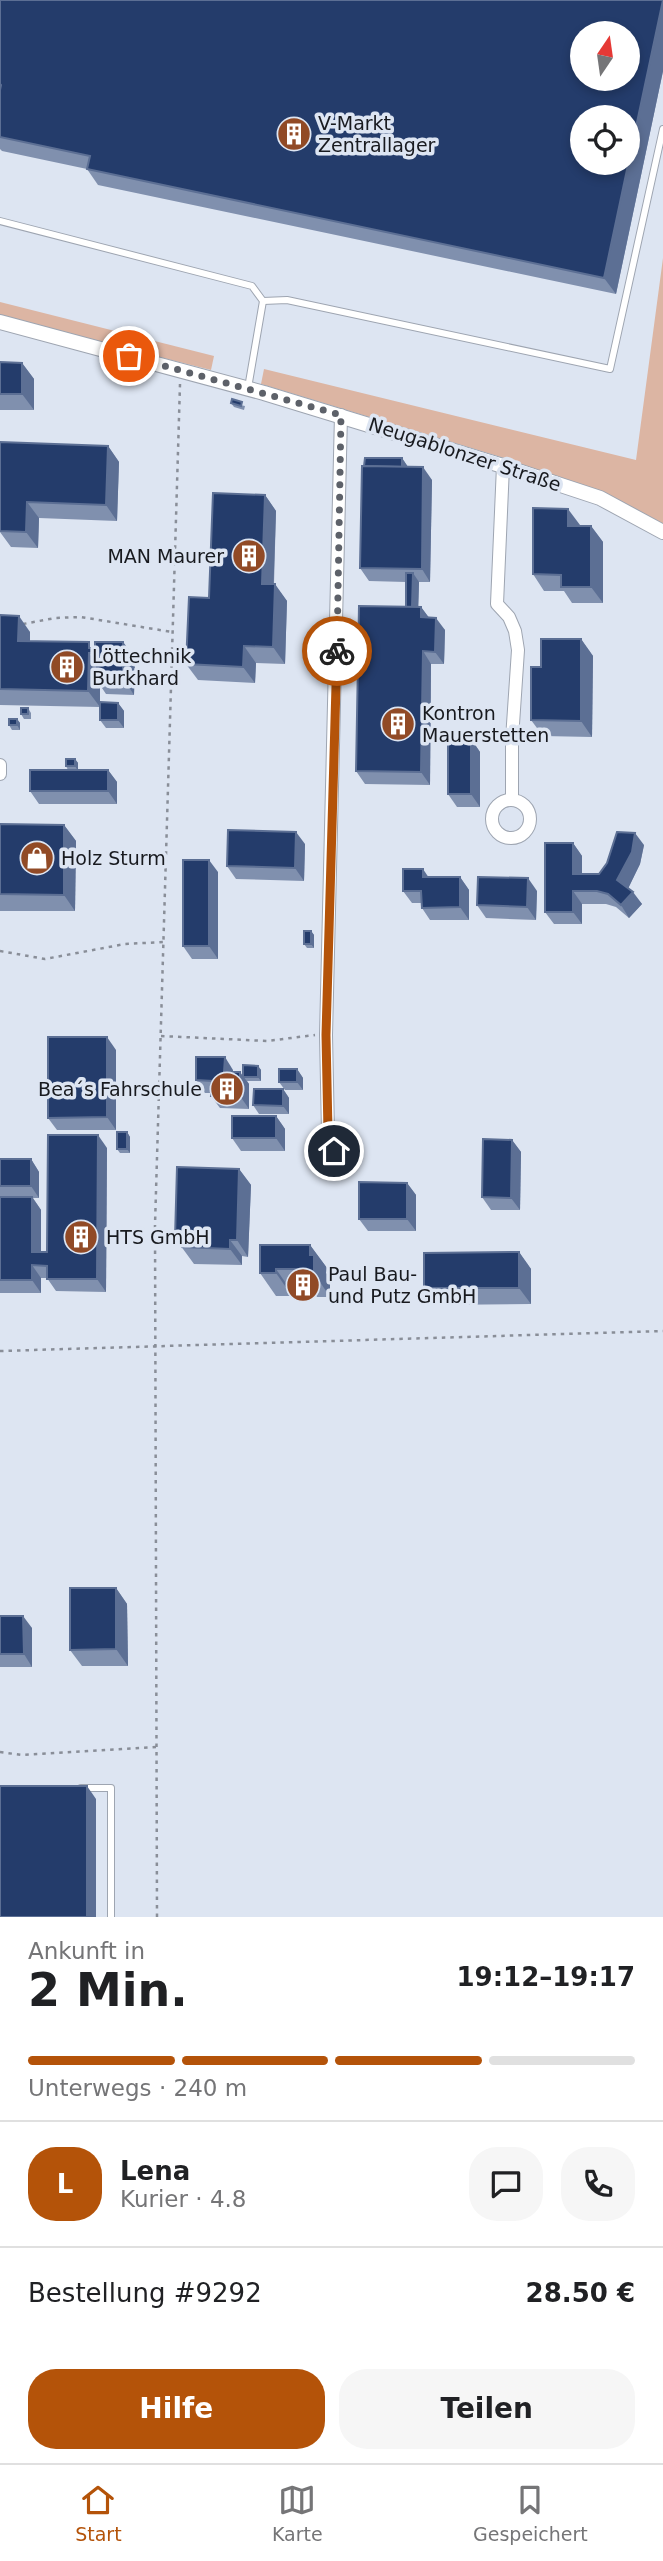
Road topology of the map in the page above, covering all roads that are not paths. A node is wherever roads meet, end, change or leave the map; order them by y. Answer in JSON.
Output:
{"nodes":[{"id":1,"x":663,"y":129,"type":"edge"},
{"id":2,"x":0,"y":222,"type":"edge"},
{"id":3,"x":262,"y":301,"type":"junction"},
{"id":4,"x":0,"y":322,"type":"edge"},
{"id":5,"x":248,"y":388,"type":"junction"},
{"id":6,"x":341,"y":415,"type":"junction"},
{"id":7,"x":503,"y":466,"type":"junction"},
{"id":8,"x":663,"y":532,"type":"edge"},
{"id":9,"x":0,"y":765,"type":"edge"},
{"id":10,"x":0,"y":774,"type":"edge"},
{"id":11,"x":512,"y":800,"type":"dead end"},
{"id":12,"x":328,"y":1132,"type":"dead end"},
{"id":13,"x":70,"y":1788,"type":"edge"},
{"id":14,"x":111,"y":1917,"type":"edge"}],
"edges":[{"from":1,"to":3,"type":"lane"},
{"from":2,"to":3,"type":"lane"},
{"from":3,"to":5,"type":"lane"},
{"from":4,"to":5,"type":"street","name":"Neugablonzer Straße"},
{"from":5,"to":6,"type":"street","name":"Neugablonzer Straße"},
{"from":6,"to":7,"type":"street","name":"Neugablonzer Straße"},
{"from":6,"to":12,"type":"street"},
{"from":7,"to":8,"type":"street","name":"Neugablonzer Straße"},
{"from":7,"to":11,"type":"street"},
{"from":9,"to":10,"type":"street"},
{"from":13,"to":14,"type":"lane"}]}
